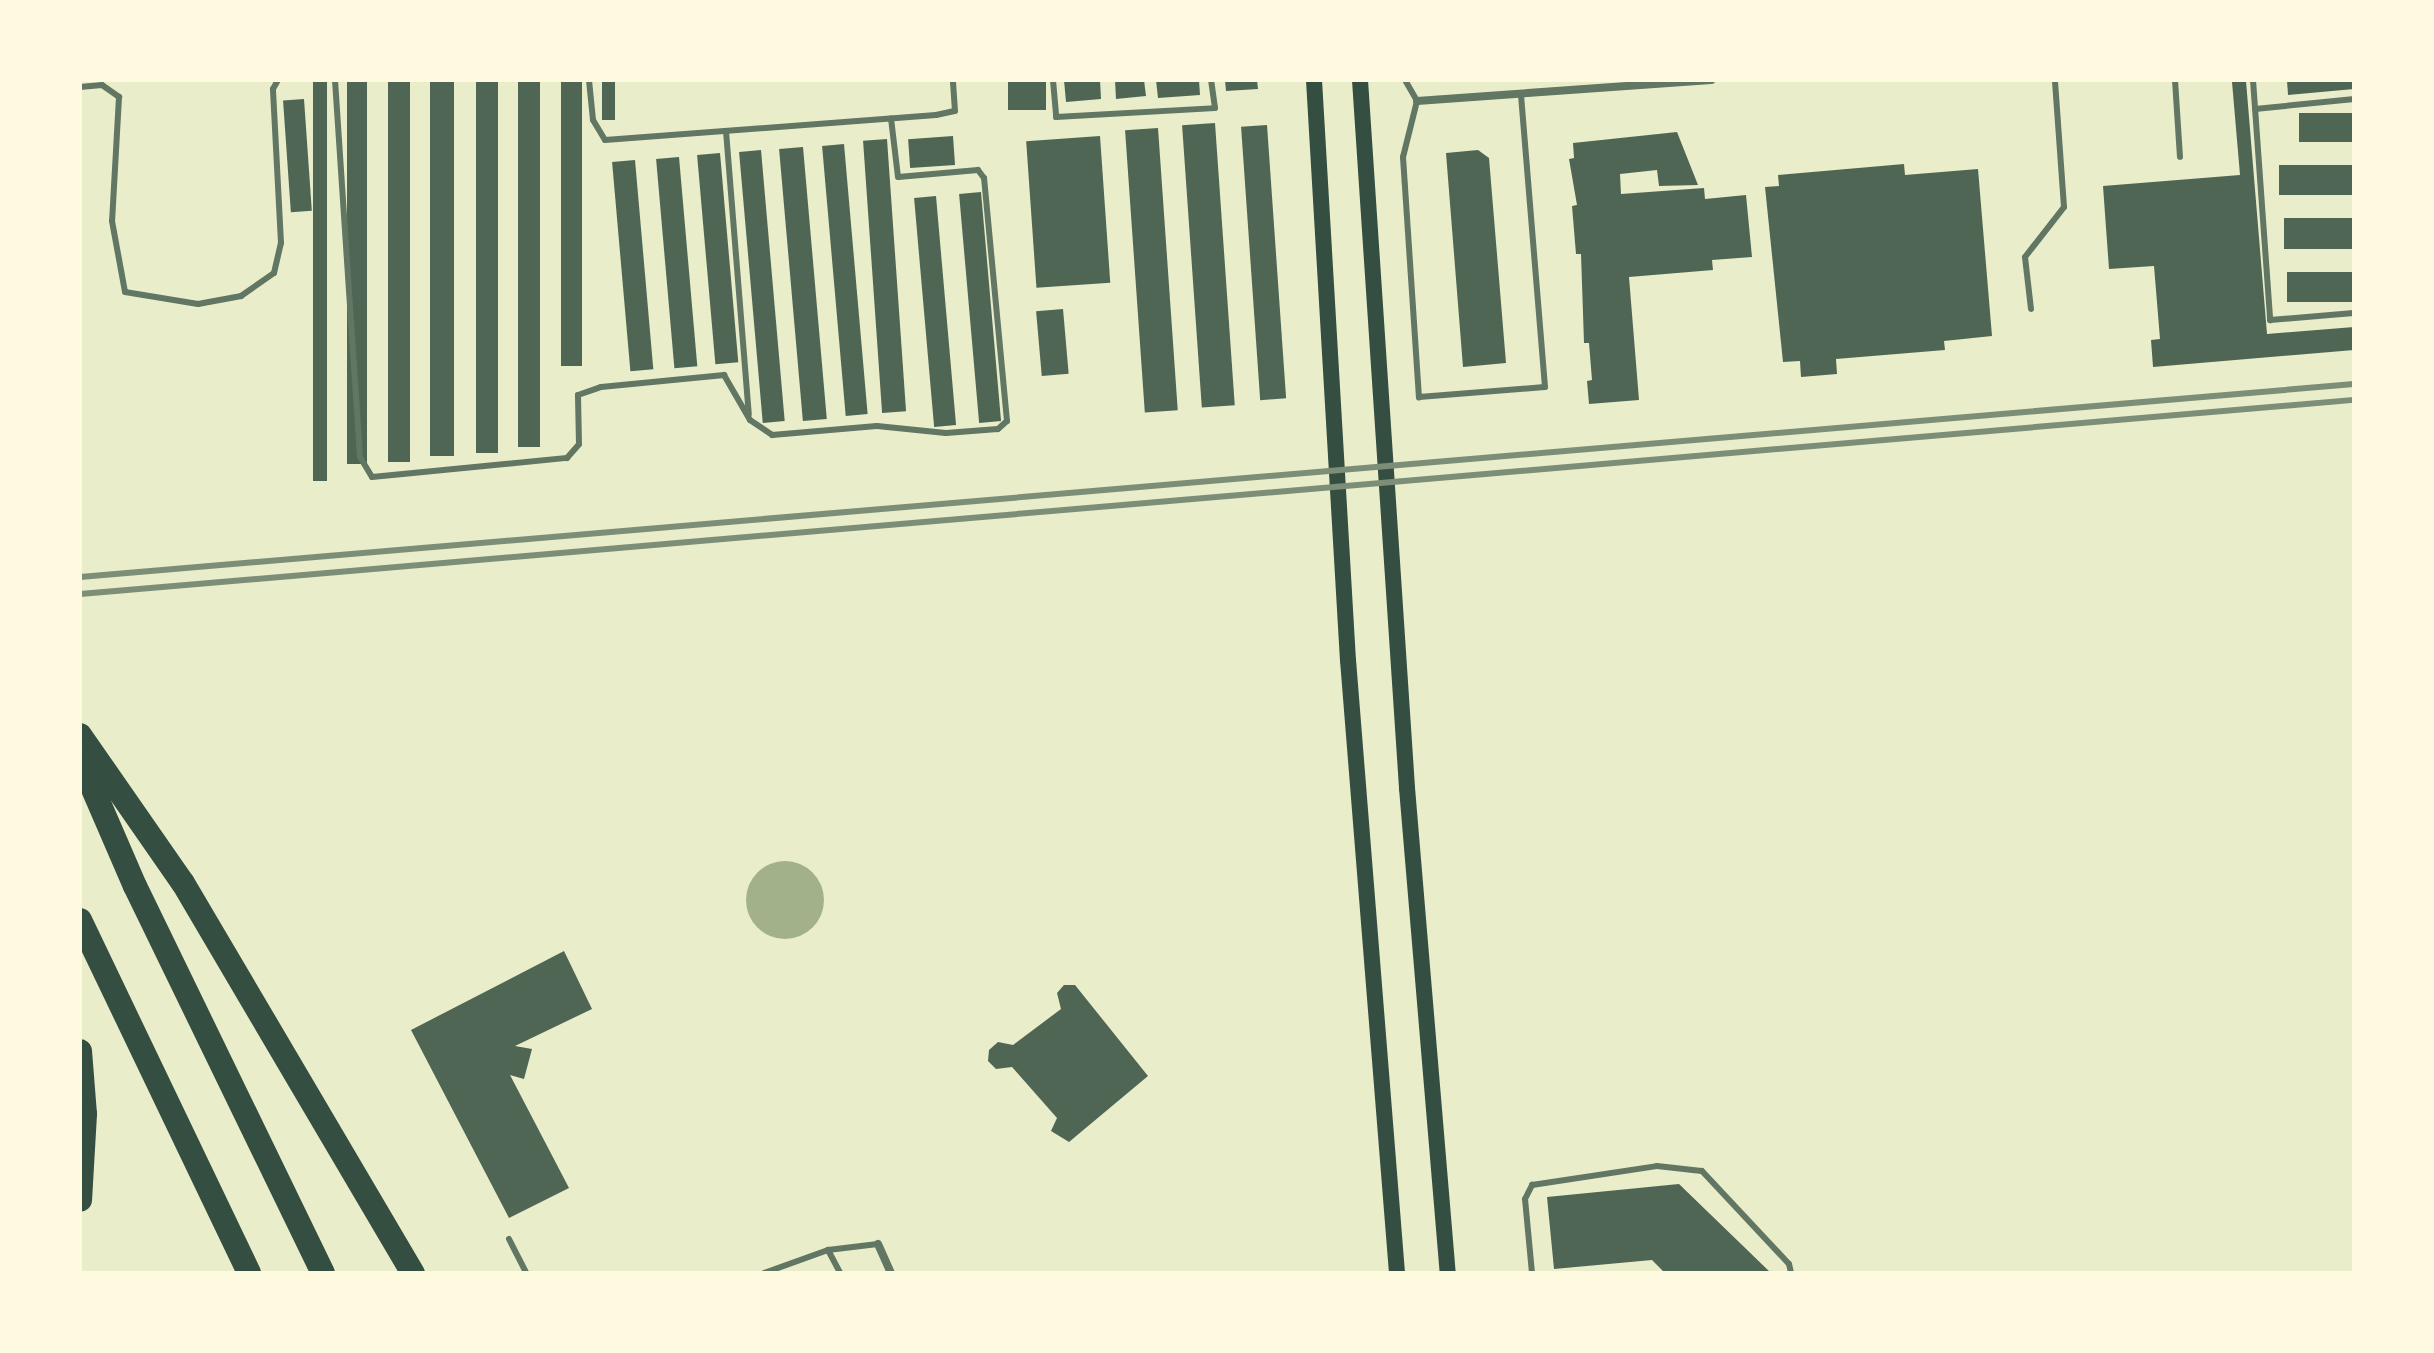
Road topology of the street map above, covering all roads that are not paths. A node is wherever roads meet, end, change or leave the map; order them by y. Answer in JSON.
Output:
{"nodes":[{"id":1,"x":278,"y":80,"type":"edge"},
{"id":2,"x":335,"y":80,"type":"edge"},
{"id":3,"x":589,"y":80,"type":"edge"},
{"id":4,"x":953,"y":80,"type":"edge"},
{"id":5,"x":1053,"y":80,"type":"edge"},
{"id":6,"x":1211,"y":80,"type":"edge"},
{"id":7,"x":1314,"y":80,"type":"edge"},
{"id":8,"x":1360,"y":80,"type":"edge"},
{"id":9,"x":1405,"y":80,"type":"edge"},
{"id":10,"x":1711,"y":80,"type":"edge"},
{"id":11,"x":2055,"y":80,"type":"edge"},
{"id":12,"x":2175,"y":80,"type":"edge"},
{"id":13,"x":2253,"y":80,"type":"edge"},
{"id":14,"x":80,"y":87,"type":"edge"},
{"id":15,"x":1521,"y":96,"type":"junction"},
{"id":16,"x":2354,"y":99,"type":"edge"},
{"id":17,"x":1417,"y":101,"type":"junction"},
{"id":18,"x":2255,"y":109,"type":"junction"},
{"id":19,"x":891,"y":118,"type":"junction"},
{"id":20,"x":726,"y":131,"type":"junction"},
{"id":21,"x":2180,"y":157,"type":"dead end"},
{"id":22,"x":2031,"y":309,"type":"dead end"},
{"id":23,"x":2354,"y":313,"type":"edge"},
{"id":24,"x":750,"y":420,"type":"junction"},
{"id":25,"x":80,"y":735,"type":"edge"},
{"id":26,"x":80,"y":759,"type":"edge"},
{"id":27,"x":80,"y":920,"type":"edge"},
{"id":28,"x":80,"y":1051,"type":"edge"},
{"id":29,"x":80,"y":1200,"type":"edge"},
{"id":30,"x":509,"y":1239,"type":"dead end"},
{"id":31,"x":878,"y":1244,"type":"joint"},
{"id":32,"x":828,"y":1250,"type":"junction"},
{"id":33,"x":249,"y":1273,"type":"edge"},
{"id":34,"x":323,"y":1273,"type":"edge"},
{"id":35,"x":413,"y":1273,"type":"edge"},
{"id":36,"x":526,"y":1273,"type":"edge"},
{"id":37,"x":764,"y":1273,"type":"edge"},
{"id":38,"x":840,"y":1273,"type":"edge"},
{"id":39,"x":891,"y":1273,"type":"edge"},
{"id":40,"x":1397,"y":1273,"type":"edge"},
{"id":41,"x":1448,"y":1273,"type":"edge"},
{"id":42,"x":1532,"y":1273,"type":"edge"},
{"id":43,"x":1791,"y":1273,"type":"edge"}],
"edges":[{"from":1,"to":14,"type":"lane"},
{"from":2,"to":24,"type":"lane"},
{"from":3,"to":20,"type":"lane"},
{"from":4,"to":19,"type":"lane"},
{"from":5,"to":6,"type":"lane"},
{"from":7,"to":40,"type":"main road"},
{"from":8,"to":41,"type":"main road"},
{"from":9,"to":17,"type":"lane"},
{"from":10,"to":15,"type":"street"},
{"from":11,"to":22,"type":"lane"},
{"from":12,"to":21,"type":"lane"},
{"from":13,"to":18,"type":"lane"},
{"from":15,"to":17,"type":"street"},
{"from":15,"to":17,"type":"lane"},
{"from":16,"to":18,"type":"lane"},
{"from":18,"to":23,"type":"lane"},
{"from":19,"to":20,"type":"lane"},
{"from":19,"to":24,"type":"lane"},
{"from":20,"to":24,"type":"lane"},
{"from":25,"to":35,"type":"highway"},
{"from":26,"to":34,"type":"highway"},
{"from":27,"to":33,"type":"highway"},
{"from":28,"to":29,"type":"highway"},
{"from":30,"to":36,"type":"lane"},
{"from":31,"to":32,"type":"lane"},
{"from":31,"to":39,"type":"street"},
{"from":32,"to":37,"type":"lane"},
{"from":32,"to":38,"type":"lane"},
{"from":42,"to":43,"type":"lane"}]}
